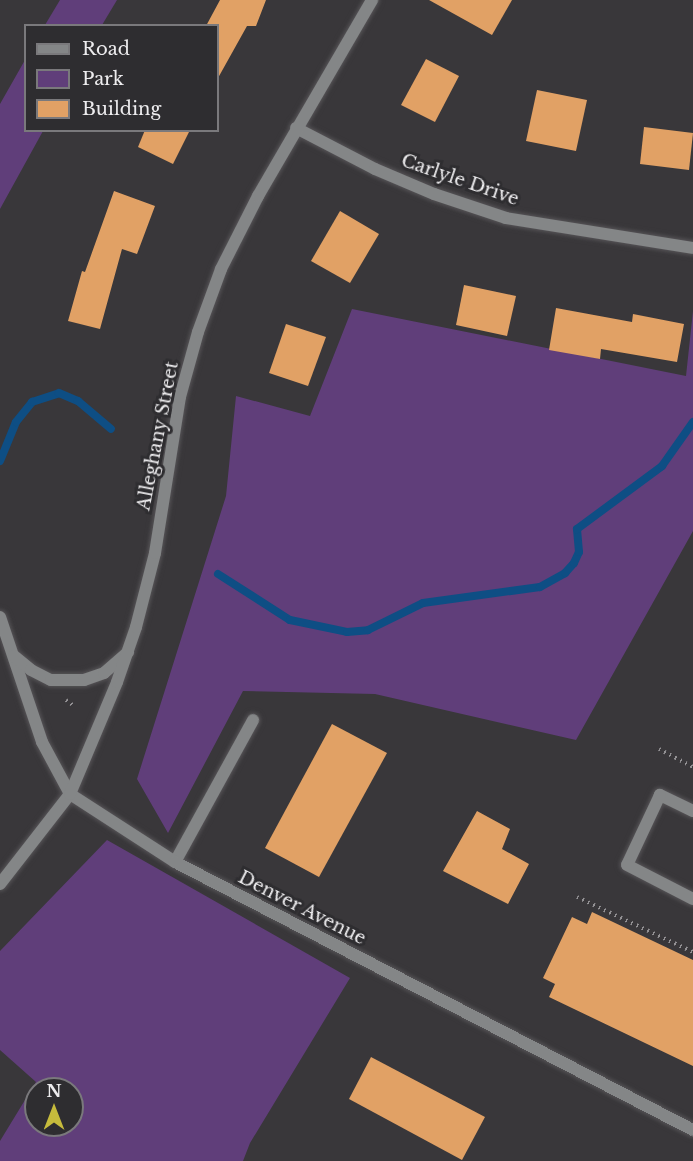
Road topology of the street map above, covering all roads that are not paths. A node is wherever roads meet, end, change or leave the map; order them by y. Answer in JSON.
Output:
{"nodes":[{"id":1,"x":372,"y":0,"type":"edge"},
{"id":2,"x":296,"y":128,"type":"junction"},
{"id":3,"x":693,"y":248,"type":"edge"},
{"id":4,"x":0,"y":617,"type":"edge"},
{"id":5,"x":128,"y":652,"type":"junction"},
{"id":6,"x":14,"y":655,"type":"junction"},
{"id":7,"x":253,"y":720,"type":"dead end"},
{"id":8,"x":70,"y":794,"type":"junction"},
{"id":9,"x":693,"y":811,"type":"edge"},
{"id":10,"x":175,"y":862,"type":"junction"},
{"id":11,"x":0,"y":884,"type":"edge"},
{"id":12,"x":693,"y":899,"type":"edge"},
{"id":13,"x":693,"y":1130,"type":"edge"}],
"edges":[{"from":1,"to":2,"type":"street","name":"Alleghany Street"},
{"from":2,"to":3,"type":"street","name":"Carlyle Drive"},
{"from":2,"to":5,"type":"street","name":"Alleghany Street"},
{"from":4,"to":6,"type":"street","name":"Denver Avenue"},
{"from":5,"to":6,"type":"street"},
{"from":5,"to":8,"type":"street","name":"Alleghany Street"},
{"from":6,"to":8,"type":"street","name":"Denver Avenue"},
{"from":7,"to":10,"type":"street"},
{"from":8,"to":10,"type":"street","name":"Denver Avenue"},
{"from":8,"to":11,"type":"street","name":"Alleghany Street"},
{"from":9,"to":12,"type":"street"},
{"from":10,"to":13,"type":"street","name":"Denver Avenue"}]}
